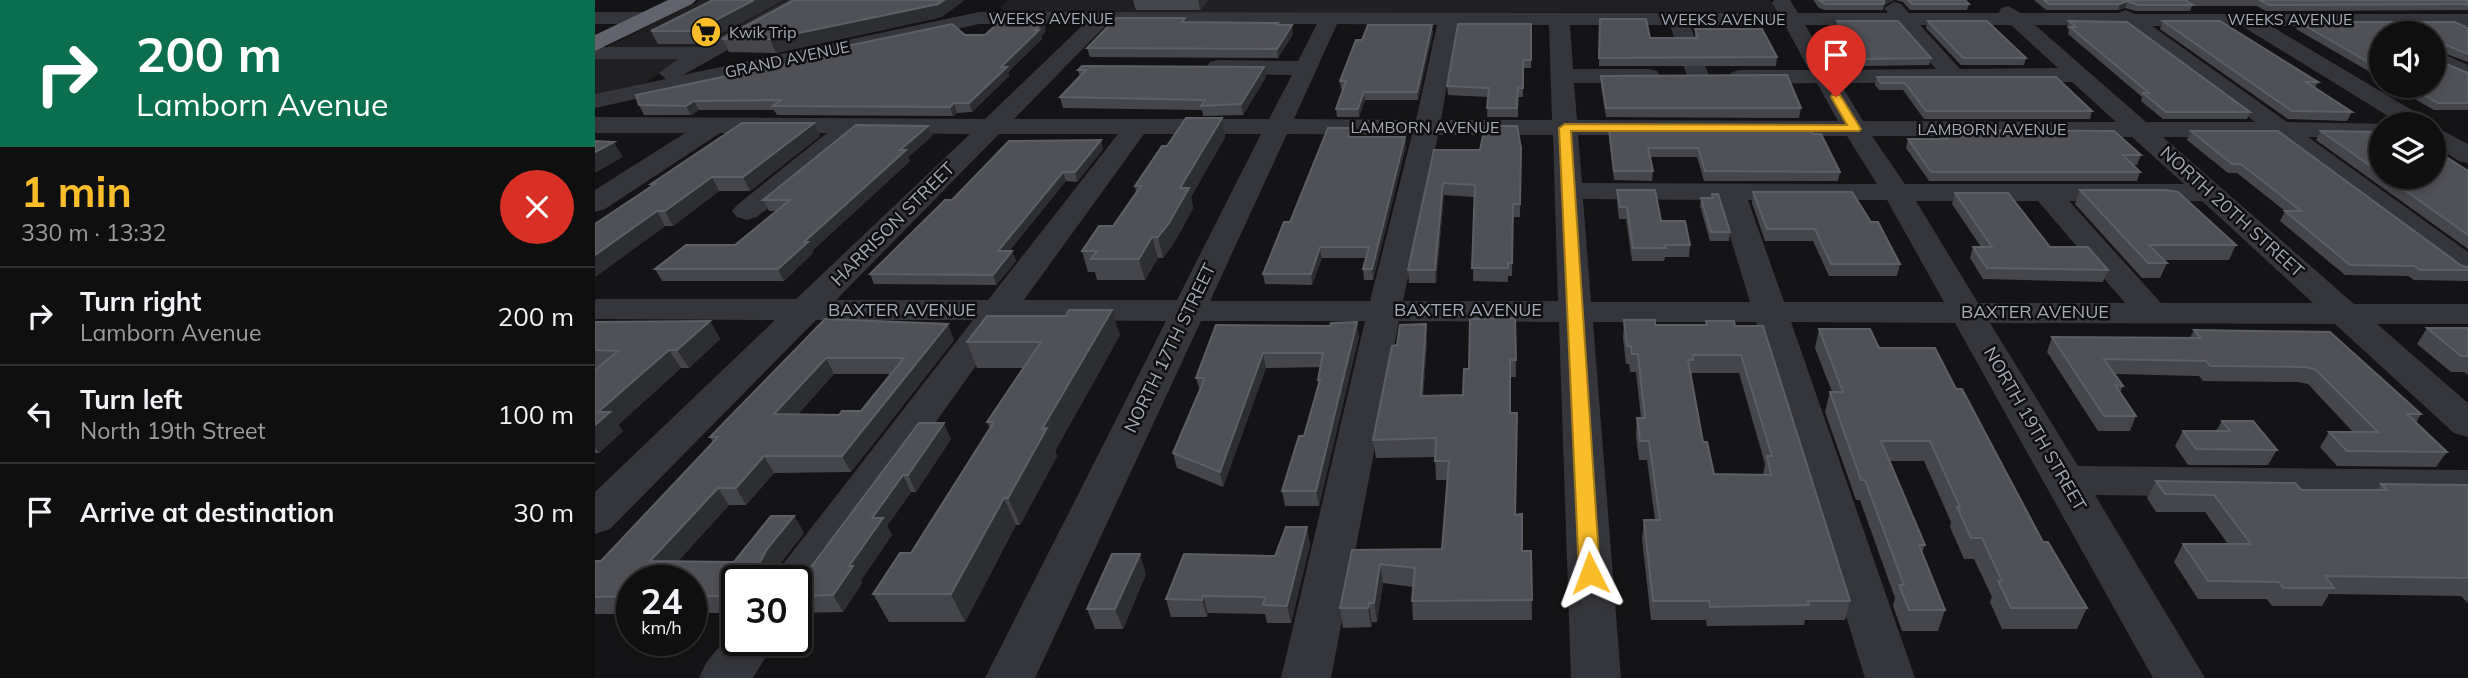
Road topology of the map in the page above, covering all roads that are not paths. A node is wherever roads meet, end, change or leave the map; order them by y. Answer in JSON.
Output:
{"nodes":[{"id":1,"x":665,"y":0,"type":"edge"},
{"id":2,"x":685,"y":0,"type":"edge"},
{"id":3,"x":803,"y":0,"type":"edge"},
{"id":4,"x":1001,"y":0,"type":"edge"},
{"id":5,"x":1887,"y":0,"type":"edge"},
{"id":6,"x":2104,"y":0,"type":"edge"},
{"id":7,"x":2214,"y":0,"type":"edge"},
{"id":8,"x":2325,"y":0,"type":"edge"},
{"id":9,"x":2435,"y":0,"type":"edge"},
{"id":10,"x":1786,"y":10,"type":"edge"},
{"id":11,"x":2006,"y":10,"type":"edge"},
{"id":12,"x":2468,"y":17,"type":"edge"},
{"id":13,"x":595,"y":18,"type":"edge"},
{"id":14,"x":638,"y":18,"type":"junction"},
{"id":15,"x":979,"y":18,"type":"junction"},
{"id":16,"x":1102,"y":18,"type":"junction"},
{"id":17,"x":1448,"y":18,"type":"junction"},
{"id":18,"x":1329,"y":19,"type":"junction"},
{"id":19,"x":1559,"y":19,"type":"junction"},
{"id":20,"x":1677,"y":19,"type":"junction"},
{"id":21,"x":1904,"y":19,"type":"junction"},
{"id":22,"x":2130,"y":19,"type":"junction"},
{"id":23,"x":2246,"y":19,"type":"junction"},
{"id":24,"x":2363,"y":20,"type":"junction"},
{"id":25,"x":2369,"y":23,"type":"edge"},
{"id":26,"x":595,"y":33,"type":"edge"},
{"id":27,"x":595,"y":44,"type":"edge"},
{"id":28,"x":595,"y":53,"type":"edge"},
{"id":29,"x":706,"y":53,"type":"junction"},
{"id":30,"x":2446,"y":63,"type":"edge"},
{"id":31,"x":1053,"y":66,"type":"junction"},
{"id":32,"x":1086,"y":66,"type":"edge"},
{"id":33,"x":1196,"y":67,"type":"edge"},
{"id":34,"x":1306,"y":68,"type":"junction"},
{"id":35,"x":2468,"y":74,"type":"edge"},
{"id":36,"x":2079,"y":75,"type":"junction"},
{"id":37,"x":1562,"y":76,"type":"junction"},
{"id":38,"x":1698,"y":76,"type":"junction"},
{"id":39,"x":1954,"y":76,"type":"junction"},
{"id":40,"x":1824,"y":77,"type":"junction"},
{"id":41,"x":670,"y":85,"type":"junction"},
{"id":42,"x":595,"y":101,"type":"edge"},
{"id":43,"x":2399,"y":112,"type":"edge"},
{"id":44,"x":595,"y":125,"type":"edge"},
{"id":45,"x":713,"y":126,"type":"junction"},
{"id":46,"x":852,"y":126,"type":"junction"},
{"id":47,"x":992,"y":127,"type":"junction"},
{"id":48,"x":1136,"y":127,"type":"junction"},
{"id":49,"x":1277,"y":127,"type":"junction"},
{"id":50,"x":1427,"y":127,"type":"junction"},
{"id":51,"x":1565,"y":128,"type":"junction"},
{"id":52,"x":1855,"y":129,"type":"junction"},
{"id":53,"x":2139,"y":129,"type":"junction"},
{"id":54,"x":2279,"y":129,"type":"junction"},
{"id":55,"x":2369,"y":130,"type":"edge"},
{"id":56,"x":2468,"y":130,"type":"edge"},
{"id":57,"x":2446,"y":131,"type":"edge"},
{"id":58,"x":2446,"y":140,"type":"edge"},
{"id":59,"x":2468,"y":155,"type":"edge"},
{"id":60,"x":1569,"y":191,"type":"junction"},
{"id":61,"x":1731,"y":192,"type":"junction"},
{"id":62,"x":1897,"y":193,"type":"junction"},
{"id":63,"x":2046,"y":193,"type":"junction"},
{"id":64,"x":2211,"y":193,"type":"junction"},
{"id":65,"x":595,"y":203,"type":"edge"},
{"id":66,"x":747,"y":211,"type":"dead end"},
{"id":67,"x":2468,"y":267,"type":"edge"},
{"id":68,"x":806,"y":310,"type":"junction"},
{"id":69,"x":998,"y":310,"type":"junction"},
{"id":70,"x":1188,"y":310,"type":"junction"},
{"id":71,"x":1384,"y":310,"type":"junction"},
{"id":72,"x":1575,"y":310,"type":"junction"},
{"id":73,"x":1773,"y":311,"type":"junction"},
{"id":74,"x":1966,"y":312,"type":"junction"},
{"id":75,"x":2151,"y":312,"type":"junction"},
{"id":76,"x":2345,"y":313,"type":"junction"},
{"id":77,"x":2468,"y":314,"type":"edge"},
{"id":78,"x":603,"y":315,"type":"edge"},
{"id":79,"x":2453,"y":397,"type":"edge"},
{"id":80,"x":2468,"y":425,"type":"edge"},
{"id":81,"x":2065,"y":480,"type":"junction"},
{"id":82,"x":2468,"y":485,"type":"edge"},
{"id":83,"x":595,"y":519,"type":"edge"},
{"id":84,"x":808,"y":565,"type":"edge"},
{"id":85,"x":741,"y":656,"type":"edge"},
{"id":86,"x":725,"y":678,"type":"edge"},
{"id":87,"x":1010,"y":678,"type":"edge"},
{"id":88,"x":1306,"y":678,"type":"edge"},
{"id":89,"x":1595,"y":678,"type":"edge"},
{"id":90,"x":1890,"y":678,"type":"edge"},
{"id":91,"x":2180,"y":678,"type":"edge"}],
"edges":[{"from":1,"to":14,"type":"highway"},
{"from":2,"to":14,"type":"highway"},
{"from":3,"to":29,"type":"street"},
{"from":4,"to":15,"type":"street"},
{"from":5,"to":21,"type":"street"},
{"from":6,"to":22,"type":"street"},
{"from":7,"to":23,"type":"street"},
{"from":8,"to":24,"type":"street"},
{"from":9,"to":12,"type":"street"},
{"from":10,"to":20,"type":"street","name":"WEEKS AVENUE"},
{"from":10,"to":21,"type":"street","name":"WEEKS AVENUE"},
{"from":10,"to":40,"type":"street","name":"NORTH 19TH STREET"},
{"from":11,"to":21,"type":"street","name":"WEEKS AVENUE"},
{"from":11,"to":22,"type":"street","name":"WEEKS AVENUE"},
{"from":11,"to":36,"type":"street","name":"NORTH 20TH STREET"},
{"from":12,"to":24,"type":"street","name":"WEEKS AVENUE"},
{"from":13,"to":14,"type":"street"},
{"from":14,"to":26,"type":"highway"},
{"from":14,"to":27,"type":"highway"},
{"from":15,"to":16,"type":"street","name":"WEEKS AVENUE"},
{"from":15,"to":41,"type":"street","name":"GRAND AVENUE"},
{"from":16,"to":18,"type":"street","name":"WEEKS AVENUE"},
{"from":16,"to":31,"type":"street","name":"HARRISON STREET"},
{"from":17,"to":18,"type":"street","name":"WEEKS AVENUE"},
{"from":17,"to":19,"type":"street","name":"WEEKS AVENUE"},
{"from":17,"to":50,"type":"street"},
{"from":18,"to":34,"type":"street","name":"NORTH 17TH STREET"},
{"from":19,"to":20,"type":"street","name":"WEEKS AVENUE"},
{"from":19,"to":37,"type":"street"},
{"from":20,"to":38,"type":"street"},
{"from":21,"to":39,"type":"street"},
{"from":22,"to":23,"type":"street","name":"WEEKS AVENUE"},
{"from":22,"to":54,"type":"street"},
{"from":23,"to":24,"type":"street","name":"WEEKS AVENUE"},
{"from":23,"to":43,"type":"street"},
{"from":24,"to":25,"type":"street"},
{"from":28,"to":29,"type":"street"},
{"from":29,"to":41,"type":"street"},
{"from":30,"to":35,"type":"street"},
{"from":31,"to":32,"type":"street"},
{"from":31,"to":47,"type":"street","name":"HARRISON STREET"},
{"from":33,"to":34,"type":"street"},
{"from":34,"to":49,"type":"street","name":"NORTH 17TH STREET"},
{"from":36,"to":39,"type":"street"},
{"from":36,"to":53,"type":"street","name":"NORTH 20TH STREET"},
{"from":37,"to":38,"type":"street"},
{"from":37,"to":51,"type":"street"},
{"from":38,"to":40,"type":"street"},
{"from":39,"to":40,"type":"street"},
{"from":40,"to":52,"type":"street","name":"NORTH 19TH STREET"},
{"from":41,"to":42,"type":"street","name":"GRAND AVENUE"},
{"from":44,"to":45,"type":"street","name":"LAMBORN AVENUE"},
{"from":45,"to":46,"type":"street","name":"LAMBORN AVENUE"},
{"from":45,"to":65,"type":"street"},
{"from":46,"to":47,"type":"street","name":"LAMBORN AVENUE"},
{"from":46,"to":66,"type":"street"},
{"from":47,"to":48,"type":"street","name":"LAMBORN AVENUE"},
{"from":47,"to":68,"type":"street","name":"HARRISON STREET"},
{"from":48,"to":49,"type":"street","name":"LAMBORN AVENUE"},
{"from":48,"to":69,"type":"street"},
{"from":49,"to":50,"type":"street","name":"LAMBORN AVENUE"},
{"from":49,"to":70,"type":"street","name":"NORTH 17TH STREET"},
{"from":50,"to":51,"type":"street","name":"LAMBORN AVENUE"},
{"from":50,"to":71,"type":"street"},
{"from":51,"to":52,"type":"street","name":"LAMBORN AVENUE"},
{"from":51,"to":60,"type":"street"},
{"from":52,"to":53,"type":"street","name":"LAMBORN AVENUE"},
{"from":52,"to":62,"type":"street","name":"NORTH 19TH STREET"},
{"from":53,"to":54,"type":"street","name":"LAMBORN AVENUE"},
{"from":53,"to":64,"type":"street","name":"NORTH 20TH STREET"},
{"from":54,"to":55,"type":"street","name":"LAMBORN AVENUE"},
{"from":54,"to":67,"type":"street"},
{"from":56,"to":57,"type":"street"},
{"from":58,"to":59,"type":"street"},
{"from":60,"to":61,"type":"street"},
{"from":60,"to":72,"type":"street"},
{"from":61,"to":62,"type":"street"},
{"from":61,"to":73,"type":"street"},
{"from":62,"to":63,"type":"street"},
{"from":62,"to":74,"type":"street","name":"NORTH 19TH STREET"},
{"from":63,"to":64,"type":"street"},
{"from":63,"to":75,"type":"street"},
{"from":64,"to":76,"type":"street","name":"NORTH 20TH STREET"},
{"from":68,"to":69,"type":"street","name":"BAXTER AVENUE"},
{"from":68,"to":78,"type":"street","name":"BAXTER AVENUE"},
{"from":68,"to":83,"type":"street","name":"HARRISON STREET"},
{"from":69,"to":70,"type":"street","name":"BAXTER AVENUE"},
{"from":69,"to":84,"type":"street"},
{"from":70,"to":71,"type":"street","name":"BAXTER AVENUE"},
{"from":70,"to":87,"type":"street","name":"NORTH 17TH STREET"},
{"from":71,"to":72,"type":"street","name":"BAXTER AVENUE"},
{"from":71,"to":88,"type":"street"},
{"from":72,"to":73,"type":"street","name":"BAXTER AVENUE"},
{"from":72,"to":89,"type":"street"},
{"from":73,"to":74,"type":"street","name":"BAXTER AVENUE"},
{"from":73,"to":90,"type":"street"},
{"from":74,"to":75,"type":"street","name":"BAXTER AVENUE"},
{"from":74,"to":81,"type":"street","name":"NORTH 19TH STREET"},
{"from":75,"to":76,"type":"street","name":"BAXTER AVENUE"},
{"from":76,"to":77,"type":"street","name":"BAXTER AVENUE"},
{"from":76,"to":79,"type":"street","name":"NORTH 20TH STREET"},
{"from":79,"to":80,"type":"street","name":"NORTH 20TH STREET"},
{"from":81,"to":82,"type":"street"},
{"from":81,"to":91,"type":"street","name":"NORTH 19TH STREET"},
{"from":85,"to":86,"type":"street"}]}
